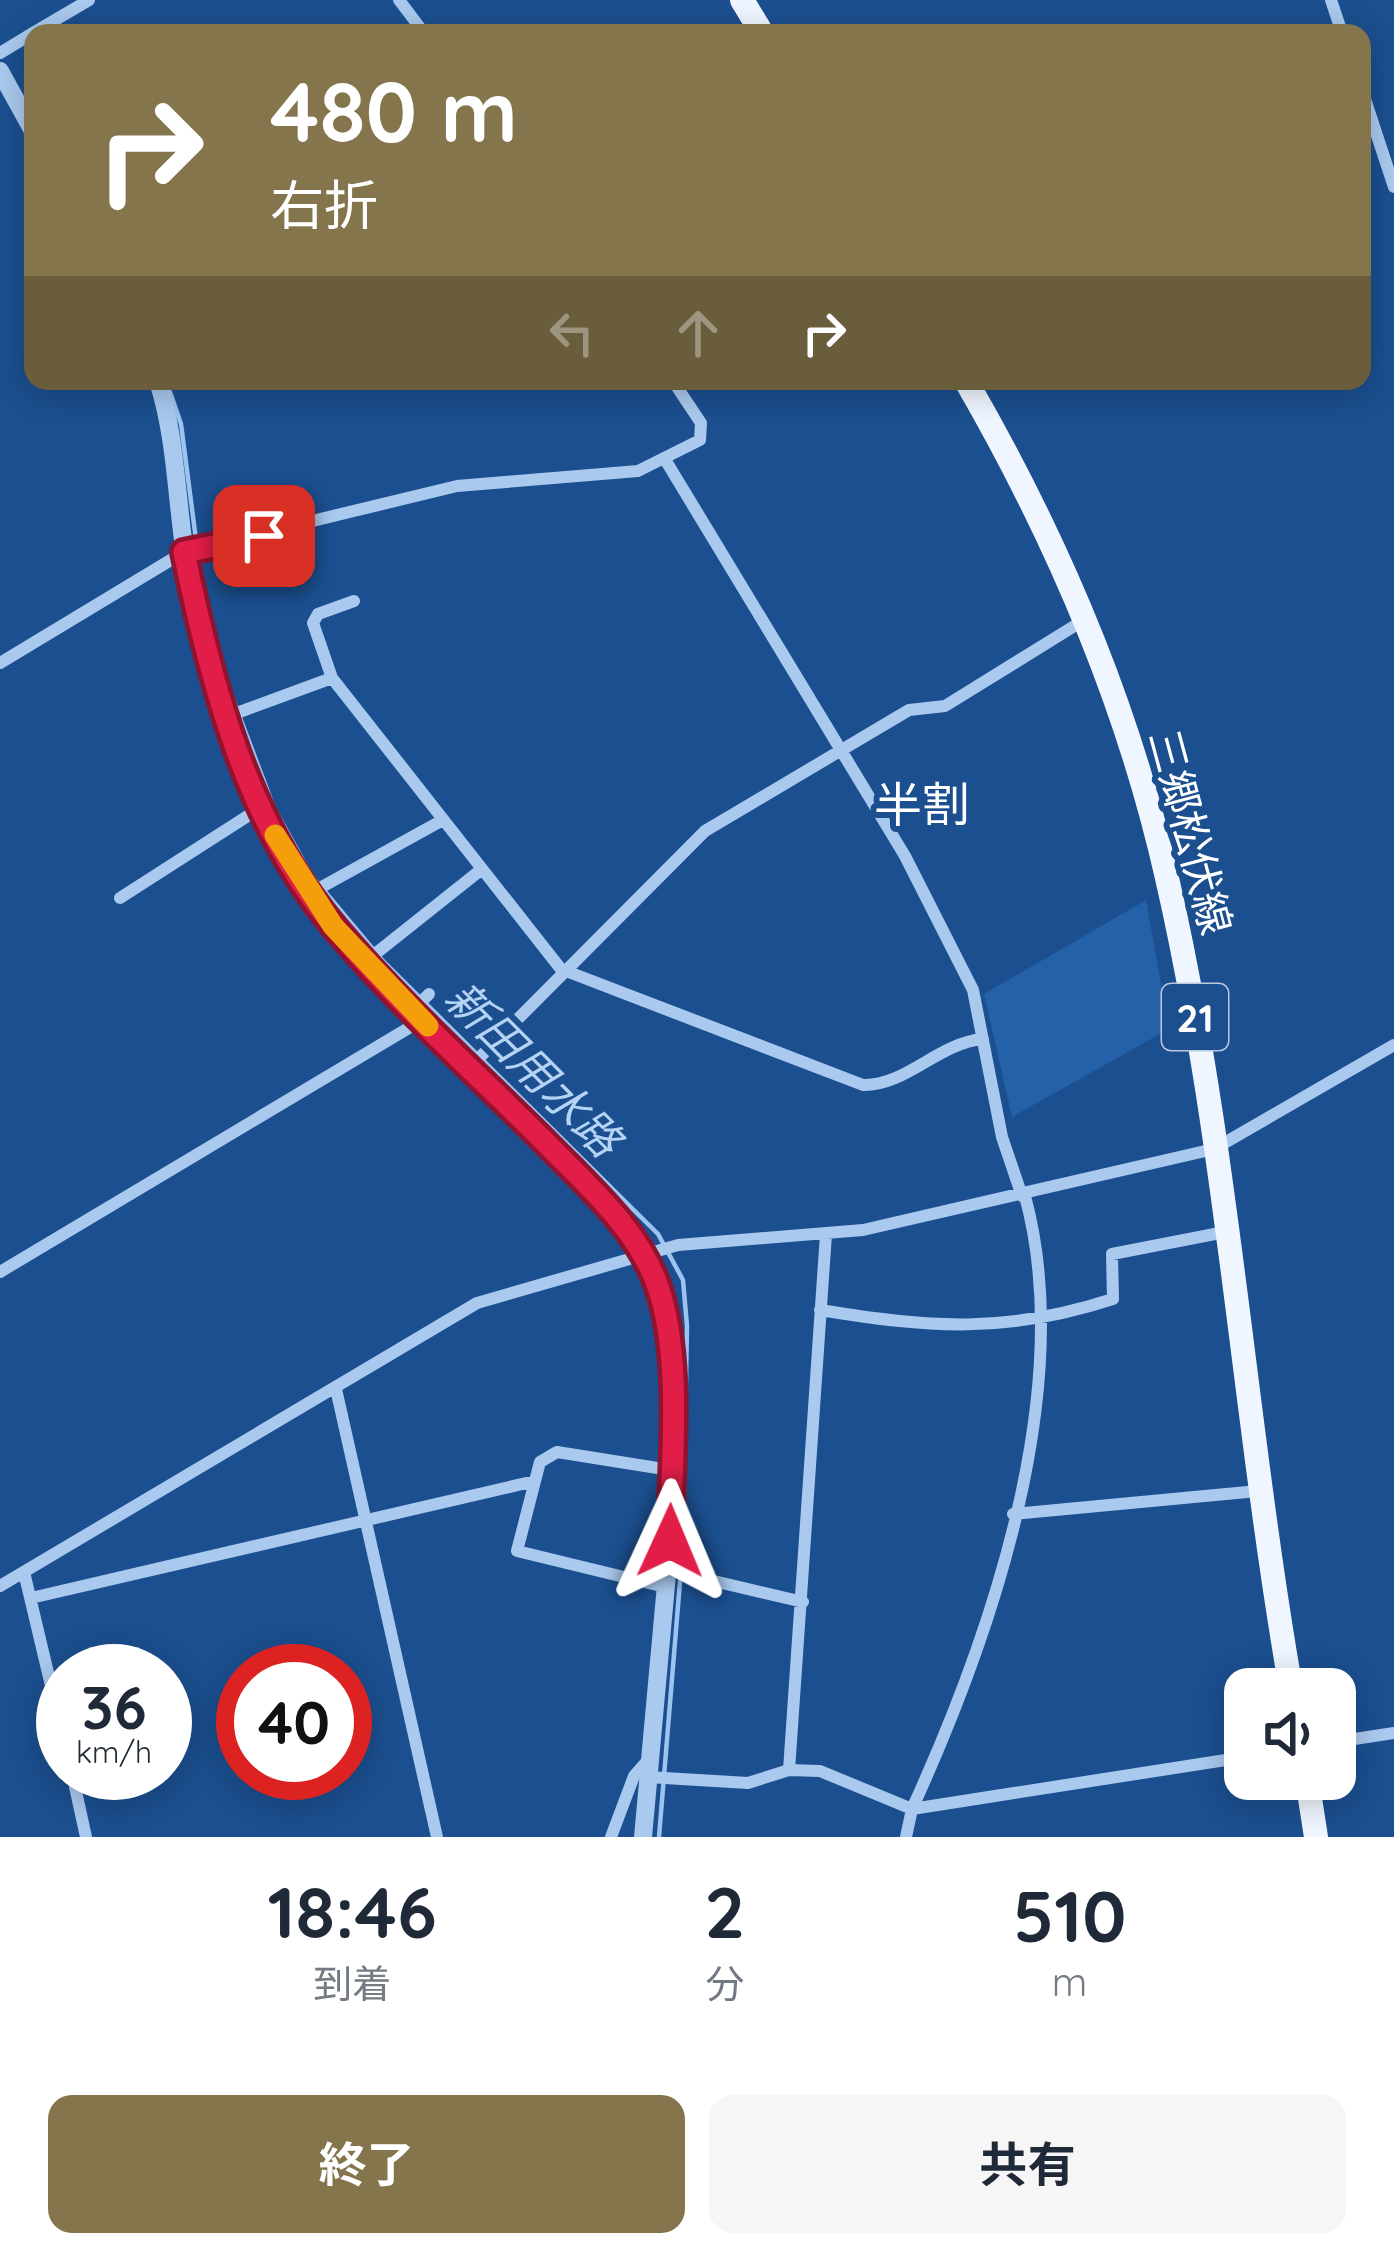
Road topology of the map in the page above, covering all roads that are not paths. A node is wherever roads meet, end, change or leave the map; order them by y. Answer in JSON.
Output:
{"nodes":[{"id":1,"x":89,"y":0,"type":"edge"},
{"id":2,"x":399,"y":0,"type":"edge"},
{"id":3,"x":49,"y":24,"type":"edge"},
{"id":4,"x":417,"y":24,"type":"edge"},
{"id":5,"x":0,"y":71,"type":"edge"},
{"id":6,"x":24,"y":115,"type":"edge"},
{"id":7,"x":1371,"y":117,"type":"edge"},
{"id":8,"x":1394,"y":187,"type":"edge"},
{"id":9,"x":160,"y":390,"type":"edge"},
{"id":10,"x":679,"y":390,"type":"edge"},
{"id":11,"x":972,"y":390,"type":"edge"},
{"id":12,"x":666,"y":461,"type":"junction"},
{"id":13,"x":189,"y":551,"type":"junction"},
{"id":14,"x":354,"y":601,"type":"dead end"},
{"id":15,"x":1084,"y":620,"type":"junction"},
{"id":16,"x":0,"y":663,"type":"edge"},
{"id":17,"x":332,"y":678,"type":"junction"},
{"id":18,"x":230,"y":716,"type":"junction"},
{"id":19,"x":839,"y":749,"type":"junction"},
{"id":20,"x":260,"y":808,"type":"junction"},
{"id":21,"x":441,"y":821,"type":"junction"},
{"id":22,"x":482,"y":869,"type":"junction"},
{"id":23,"x":313,"y":891,"type":"junction"},
{"id":24,"x":120,"y":898,"type":"dead end"},
{"id":25,"x":373,"y":955,"type":"junction"},
{"id":26,"x":565,"y":972,"type":"junction"},
{"id":27,"x":420,"y":1007,"type":"junction"},
{"id":28,"x":983,"y":1040,"type":"junction"},
{"id":29,"x":1394,"y":1045,"type":"edge"},
{"id":30,"x":473,"y":1064,"type":"junction"},
{"id":31,"x":1214,"y":1149,"type":"junction"},
{"id":32,"x":1023,"y":1196,"type":"junction"},
{"id":33,"x":1225,"y":1232,"type":"junction"},
{"id":34,"x":826,"y":1234,"type":"junction"},
{"id":35,"x":649,"y":1252,"type":"junction"},
{"id":36,"x":0,"y":1272,"type":"edge"},
{"id":37,"x":820,"y":1310,"type":"junction"},
{"id":38,"x":1045,"y":1320,"type":"junction"},
{"id":39,"x":336,"y":1390,"type":"junction"},
{"id":40,"x":670,"y":1470,"type":"junction"},
{"id":41,"x":535,"y":1481,"type":"junction"},
{"id":42,"x":1258,"y":1491,"type":"junction"},
{"id":43,"x":1013,"y":1514,"type":"junction"},
{"id":44,"x":369,"y":1521,"type":"junction"},
{"id":45,"x":23,"y":1572,"type":"junction"},
{"id":46,"x":669,"y":1576,"type":"junction"},
{"id":47,"x":0,"y":1586,"type":"edge"},
{"id":48,"x":31,"y":1598,"type":"junction"},
{"id":49,"x":803,"y":1602,"type":"junction"},
{"id":50,"x":42,"y":1644,"type":"edge"},
{"id":51,"x":1288,"y":1668,"type":"edge"},
{"id":52,"x":1394,"y":1733,"type":"edge"},
{"id":53,"x":1356,"y":1739,"type":"edge"},
{"id":54,"x":1224,"y":1760,"type":"edge"},
{"id":55,"x":652,"y":1771,"type":"junction"},
{"id":56,"x":789,"y":1771,"type":"junction"},
{"id":57,"x":77,"y":1800,"type":"edge"},
{"id":58,"x":1310,"y":1800,"type":"edge"},
{"id":59,"x":912,"y":1809,"type":"junction"},
{"id":60,"x":86,"y":1837,"type":"edge"},
{"id":61,"x":437,"y":1837,"type":"edge"},
{"id":62,"x":610,"y":1837,"type":"edge"},
{"id":63,"x":643,"y":1837,"type":"edge"},
{"id":64,"x":906,"y":1837,"type":"edge"},
{"id":65,"x":1316,"y":1837,"type":"edge"}],
"edges":[{"from":1,"to":3,"type":"street"},
{"from":2,"to":4,"type":"street"},
{"from":5,"to":6,"type":"street"},
{"from":7,"to":8,"type":"street"},
{"from":9,"to":13,"type":"street"},
{"from":10,"to":12,"type":"street"},
{"from":11,"to":15,"type":"main road","name":"三郷松伏線","number":"21"},
{"from":12,"to":13,"type":"street"},
{"from":12,"to":19,"type":"street"},
{"from":13,"to":16,"type":"street"},
{"from":13,"to":18,"type":"street"},
{"from":14,"to":17,"type":"street"},
{"from":15,"to":19,"type":"street"},
{"from":15,"to":31,"type":"main road","name":"三郷松伏線","number":"21"},
{"from":17,"to":18,"type":"street"},
{"from":17,"to":21,"type":"street"},
{"from":18,"to":20,"type":"street"},
{"from":19,"to":26,"type":"street"},
{"from":19,"to":28,"type":"street"},
{"from":20,"to":23,"type":"street"},
{"from":20,"to":24,"type":"street"},
{"from":21,"to":22,"type":"street"},
{"from":21,"to":23,"type":"street"},
{"from":22,"to":25,"type":"street"},
{"from":22,"to":26,"type":"street"},
{"from":23,"to":25,"type":"street"},
{"from":25,"to":27,"type":"street"},
{"from":26,"to":28,"type":"street"},
{"from":26,"to":30,"type":"street"},
{"from":27,"to":30,"type":"street"},
{"from":27,"to":36,"type":"street"},
{"from":28,"to":32,"type":"street"},
{"from":29,"to":31,"type":"street"},
{"from":30,"to":35,"type":"street"},
{"from":31,"to":32,"type":"street"},
{"from":31,"to":33,"type":"main road","name":"三郷松伏線","number":"21"},
{"from":32,"to":34,"type":"street"},
{"from":32,"to":38,"type":"street"},
{"from":33,"to":38,"type":"street"},
{"from":33,"to":42,"type":"main road","name":"三郷松伏線","number":"21"},
{"from":34,"to":35,"type":"street"},
{"from":34,"to":37,"type":"street"},
{"from":35,"to":39,"type":"street"},
{"from":35,"to":40,"type":"street"},
{"from":37,"to":38,"type":"street"},
{"from":37,"to":49,"type":"street"},
{"from":38,"to":43,"type":"street"},
{"from":39,"to":44,"type":"street"},
{"from":39,"to":45,"type":"street"},
{"from":40,"to":41,"type":"street"},
{"from":40,"to":46,"type":"street"},
{"from":41,"to":44,"type":"street"},
{"from":41,"to":46,"type":"street"},
{"from":42,"to":43,"type":"street"},
{"from":42,"to":51,"type":"main road","name":"三郷松伏線","number":"21"},
{"from":43,"to":59,"type":"street"},
{"from":44,"to":48,"type":"street"},
{"from":44,"to":61,"type":"street"},
{"from":45,"to":47,"type":"street"},
{"from":45,"to":48,"type":"street"},
{"from":46,"to":49,"type":"street"},
{"from":46,"to":55,"type":"street"},
{"from":48,"to":50,"type":"street"},
{"from":49,"to":56,"type":"street"},
{"from":52,"to":53,"type":"street"},
{"from":54,"to":59,"type":"street"},
{"from":55,"to":56,"type":"street"},
{"from":55,"to":62,"type":"street"},
{"from":55,"to":63,"type":"street"},
{"from":56,"to":59,"type":"street"},
{"from":57,"to":60,"type":"street"},
{"from":58,"to":65,"type":"main road"},
{"from":59,"to":64,"type":"street"}]}
